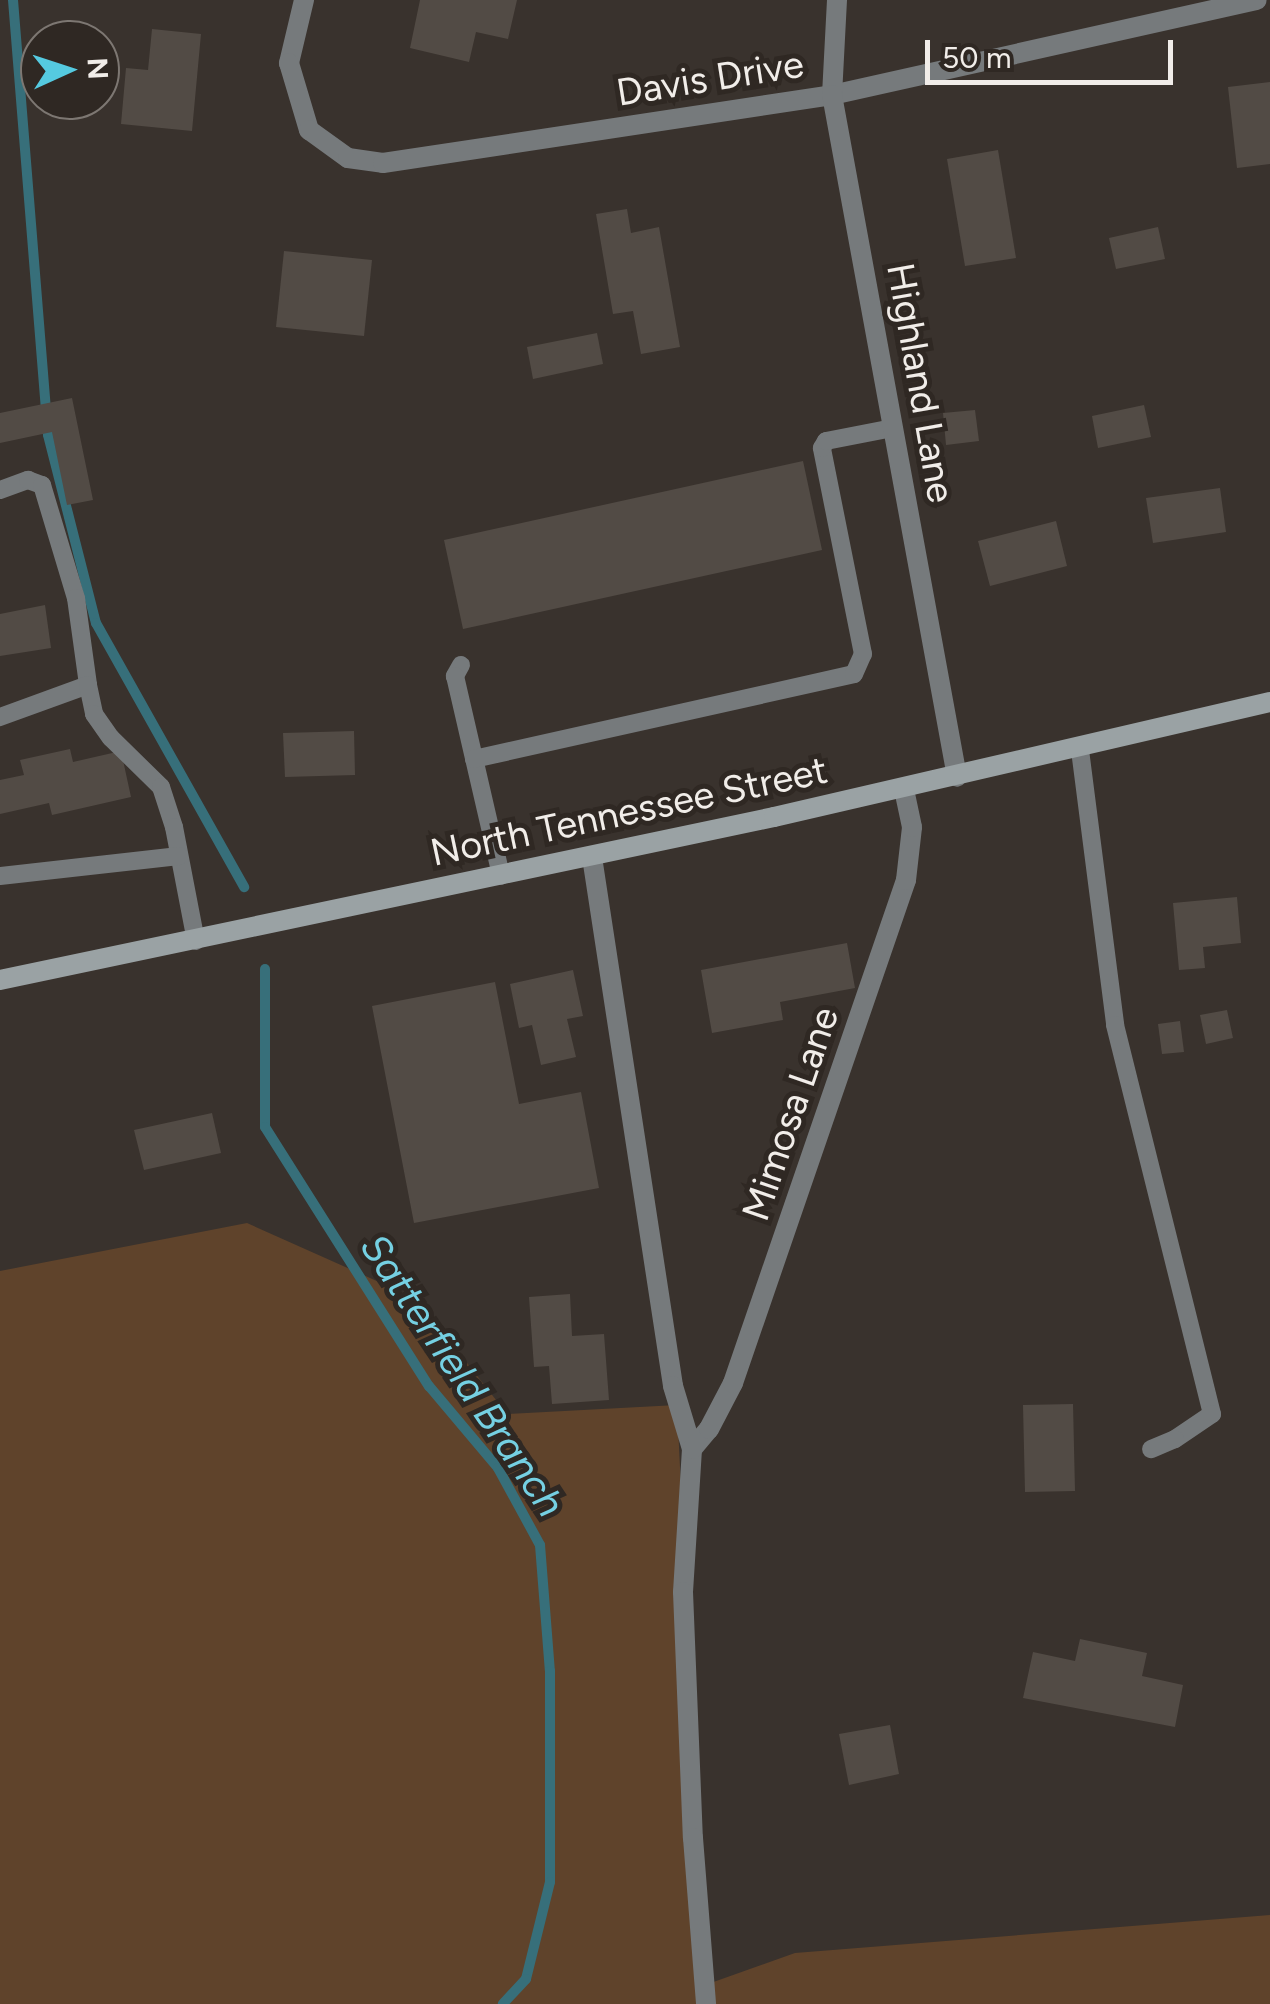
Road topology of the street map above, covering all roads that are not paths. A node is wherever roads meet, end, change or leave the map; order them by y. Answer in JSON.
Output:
{"nodes":[{"id":1,"x":304,"y":0,"type":"edge"},
{"id":2,"x":837,"y":0,"type":"edge"},
{"id":3,"x":1257,"y":0,"type":"edge"},
{"id":4,"x":832,"y":96,"type":"junction"},
{"id":5,"x":893,"y":428,"type":"junction"},
{"id":6,"x":0,"y":490,"type":"edge"},
{"id":7,"x":461,"y":665,"type":"dead end"},
{"id":8,"x":88,"y":685,"type":"junction"},
{"id":9,"x":1270,"y":702,"type":"edge"},
{"id":10,"x":0,"y":717,"type":"edge"},
{"id":11,"x":1080,"y":750,"type":"junction"},
{"id":12,"x":474,"y":759,"type":"junction"},
{"id":13,"x":957,"y":777,"type":"junction"},
{"id":14,"x":904,"y":788,"type":"junction"},
{"id":15,"x":179,"y":856,"type":"junction"},
{"id":16,"x":592,"y":857,"type":"junction"},
{"id":17,"x":0,"y":876,"type":"edge"},
{"id":18,"x":501,"y":876,"type":"junction"},
{"id":19,"x":196,"y":941,"type":"junction"},
{"id":20,"x":0,"y":980,"type":"edge"},
{"id":21,"x":692,"y":1449,"type":"junction"},
{"id":22,"x":1151,"y":1449,"type":"dead end"},
{"id":23,"x":706,"y":2004,"type":"edge"}],
"edges":[{"from":1,"to":4,"type":"street","name":"Davis Drive"},
{"from":2,"to":4,"type":"street","name":"Highland Lane"},
{"from":3,"to":4,"type":"street","name":"Davis Drive"},
{"from":4,"to":5,"type":"street","name":"Highland Lane"},
{"from":5,"to":12,"type":"lane"},
{"from":5,"to":13,"type":"street","name":"Highland Lane"},
{"from":6,"to":8,"type":"lane"},
{"from":7,"to":12,"type":"lane"},
{"from":8,"to":10,"type":"lane"},
{"from":8,"to":15,"type":"lane"},
{"from":9,"to":11,"type":"main road","name":"North Tennessee Street"},
{"from":11,"to":13,"type":"main road","name":"North Tennessee Street"},
{"from":11,"to":22,"type":"lane"},
{"from":12,"to":18,"type":"lane"},
{"from":13,"to":14,"type":"main road","name":"North Tennessee Street"},
{"from":14,"to":16,"type":"main road","name":"North Tennessee Street"},
{"from":14,"to":21,"type":"street","name":"Mimosa Lane"},
{"from":15,"to":17,"type":"lane"},
{"from":15,"to":19,"type":"lane"},
{"from":16,"to":18,"type":"main road","name":"North Tennessee Street"},
{"from":16,"to":21,"type":"street"},
{"from":18,"to":19,"type":"main road","name":"North Tennessee Street"},
{"from":19,"to":20,"type":"main road","name":"North Tennessee Street"},
{"from":21,"to":23,"type":"street"}]}
